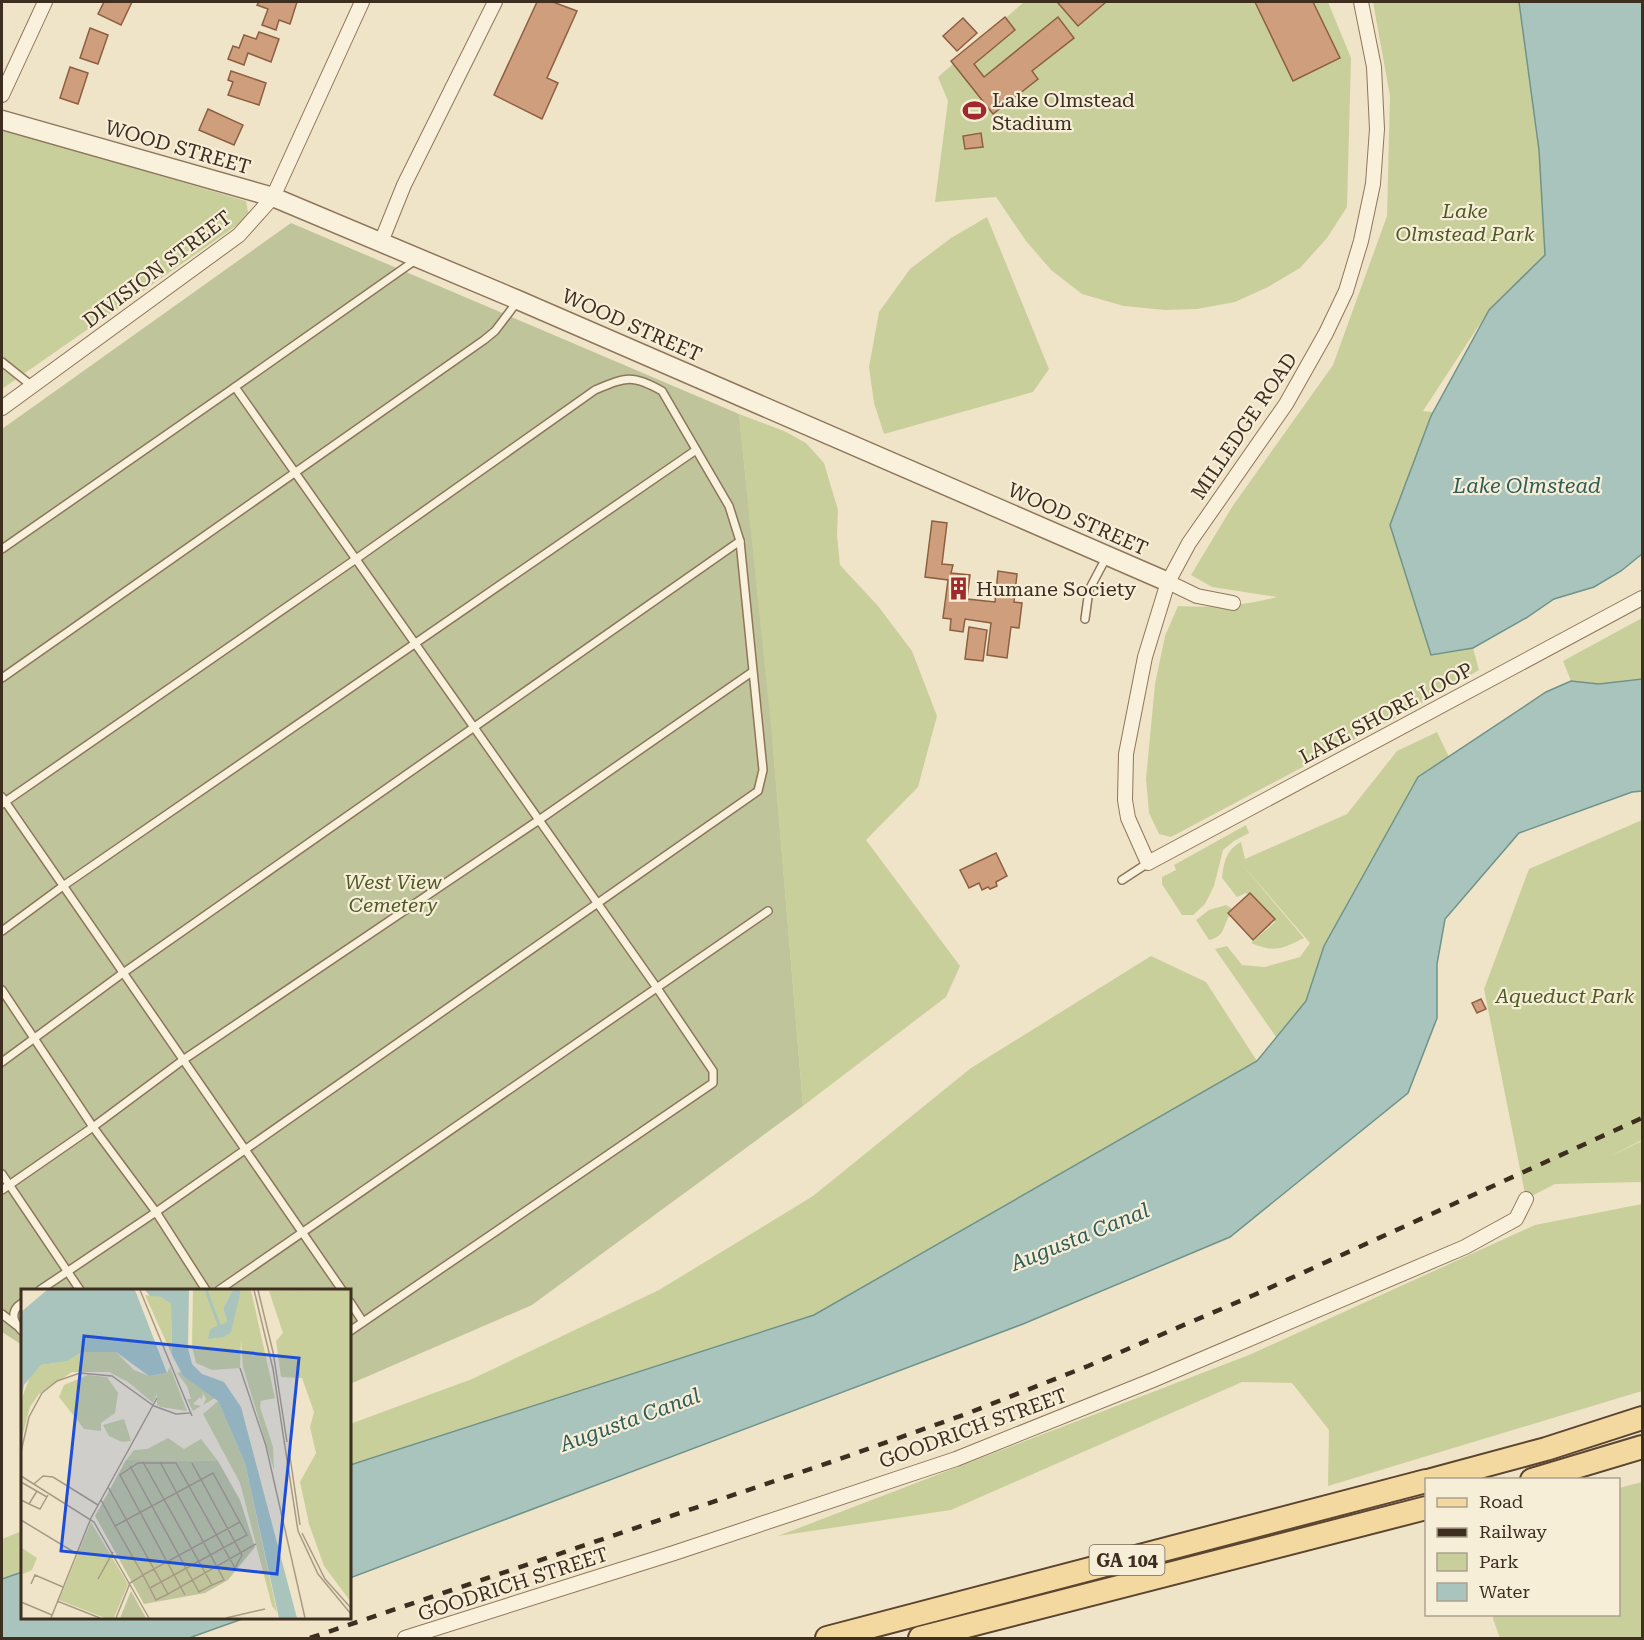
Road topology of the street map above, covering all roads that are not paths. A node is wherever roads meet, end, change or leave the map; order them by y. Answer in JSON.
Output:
{"nodes":[{"id":1,"x":45,"y":2,"type":"edge"},
{"id":2,"x":363,"y":2,"type":"edge"},
{"id":3,"x":495,"y":2,"type":"edge"},
{"id":4,"x":1361,"y":2,"type":"edge"},
{"id":5,"x":2,"y":94,"type":"edge"},
{"id":6,"x":2,"y":120,"type":"edge"},
{"id":7,"x":273,"y":197,"type":"junction"},
{"id":8,"x":381,"y":242,"type":"junction"},
{"id":9,"x":418,"y":258,"type":"junction"},
{"id":10,"x":518,"y":300,"type":"junction"},
{"id":11,"x":2,"y":362,"type":"edge"},
{"id":12,"x":32,"y":386,"type":"junction"},
{"id":13,"x":235,"y":387,"type":"junction"},
{"id":14,"x":2,"y":408,"type":"edge"},
{"id":15,"x":696,"y":450,"type":"junction"},
{"id":16,"x":297,"y":473,"type":"junction"},
{"id":17,"x":740,"y":541,"type":"junction"},
{"id":18,"x":2,"y":549,"type":"edge"},
{"id":19,"x":1107,"y":556,"type":"junction"},
{"id":20,"x":356,"y":559,"type":"junction"},
{"id":21,"x":1168,"y":582,"type":"junction"},
{"id":22,"x":1642,"y":597,"type":"edge"},
{"id":23,"x":1233,"y":603,"type":"dead end"},
{"id":24,"x":1085,"y":620,"type":"dead end"},
{"id":25,"x":416,"y":643,"type":"junction"},
{"id":26,"x":752,"y":672,"type":"junction"},
{"id":27,"x":2,"y":678,"type":"edge"},
{"id":28,"x":473,"y":726,"type":"junction"},
{"id":29,"x":3,"y":801,"type":"edge"},
{"id":30,"x":539,"y":820,"type":"junction"},
{"id":31,"x":1148,"y":863,"type":"junction"},
{"id":32,"x":1122,"y":880,"type":"dead end"},
{"id":33,"x":63,"y":886,"type":"junction"},
{"id":34,"x":596,"y":902,"type":"junction"},
{"id":35,"x":768,"y":911,"type":"dead end"},
{"id":36,"x":2,"y":931,"type":"edge"},
{"id":37,"x":123,"y":973,"type":"junction"},
{"id":38,"x":657,"y":988,"type":"junction"},
{"id":39,"x":2,"y":990,"type":"edge"},
{"id":40,"x":35,"y":1038,"type":"junction"},
{"id":41,"x":183,"y":1060,"type":"junction"},
{"id":42,"x":2,"y":1062,"type":"edge"},
{"id":43,"x":93,"y":1126,"type":"junction"},
{"id":44,"x":244,"y":1149,"type":"junction"},
{"id":45,"x":2,"y":1174,"type":"edge"},
{"id":46,"x":9,"y":1185,"type":"junction"},
{"id":47,"x":2,"y":1190,"type":"edge"},
{"id":48,"x":1526,"y":1199,"type":"dead end"},
{"id":49,"x":156,"y":1212,"type":"junction"},
{"id":50,"x":302,"y":1233,"type":"junction"},
{"id":51,"x":67,"y":1272,"type":"junction"},
{"id":52,"x":42,"y":1289,"type":"edge"},
{"id":53,"x":79,"y":1289,"type":"edge"},
{"id":54,"x":205,"y":1289,"type":"edge"},
{"id":55,"x":220,"y":1289,"type":"edge"},
{"id":56,"x":341,"y":1289,"type":"edge"},
{"id":57,"x":21,"y":1304,"type":"edge"},
{"id":58,"x":351,"y":1304,"type":"edge"},
{"id":59,"x":2,"y":1314,"type":"edge"},
{"id":60,"x":363,"y":1322,"type":"junction"},
{"id":61,"x":16,"y":1325,"type":"junction"},
{"id":62,"x":21,"y":1330,"type":"edge"},
{"id":63,"x":351,"y":1331,"type":"edge"},
{"id":64,"x":1642,"y":1418,"type":"edge"},
{"id":65,"x":1642,"y":1447,"type":"edge"},
{"id":66,"x":1437,"y":1478,"type":"edge"},
{"id":67,"x":1535,"y":1478,"type":"edge"},
{"id":68,"x":1425,"y":1481,"type":"edge"},
{"id":69,"x":1425,"y":1508,"type":"edge"},
{"id":70,"x":405,"y":1638,"type":"edge"},
{"id":71,"x":827,"y":1638,"type":"edge"},
{"id":72,"x":920,"y":1638,"type":"edge"}],
"edges":[{"from":1,"to":5,"type":"street"},
{"from":2,"to":7,"type":"street","name":"DIVISION STREET"},
{"from":3,"to":8,"type":"street"},
{"from":4,"to":21,"type":"street","name":"MILLEDGE ROAD"},
{"from":6,"to":7,"type":"street","name":"WOOD STREET"},
{"from":7,"to":8,"type":"street","name":"WOOD STREET"},
{"from":7,"to":12,"type":"street","name":"DIVISION STREET"},
{"from":8,"to":9,"type":"street","name":"WOOD STREET"},
{"from":9,"to":10,"type":"street","name":"WOOD STREET"},
{"from":9,"to":13,"type":"lane"},
{"from":10,"to":16,"type":"lane"},
{"from":10,"to":19,"type":"street","name":"WOOD STREET"},
{"from":11,"to":12,"type":"lane"},
{"from":12,"to":14,"type":"street","name":"DIVISION STREET"},
{"from":13,"to":16,"type":"lane"},
{"from":13,"to":18,"type":"lane"},
{"from":15,"to":17,"type":"lane"},
{"from":15,"to":20,"type":"lane"},
{"from":15,"to":25,"type":"lane"},
{"from":16,"to":20,"type":"lane"},
{"from":16,"to":27,"type":"lane"},
{"from":17,"to":26,"type":"lane"},
{"from":17,"to":28,"type":"lane"},
{"from":19,"to":21,"type":"street","name":"WOOD STREET"},
{"from":19,"to":24,"type":"lane"},
{"from":20,"to":25,"type":"lane"},
{"from":20,"to":29,"type":"lane"},
{"from":21,"to":23,"type":"street","name":"WOOD STREET"},
{"from":21,"to":31,"type":"street","name":"MILLEDGE ROAD"},
{"from":22,"to":31,"type":"street","name":"LAKE SHORE LOOP"},
{"from":25,"to":28,"type":"lane"},
{"from":25,"to":33,"type":"lane"},
{"from":26,"to":30,"type":"lane"},
{"from":26,"to":34,"type":"lane"},
{"from":28,"to":30,"type":"lane"},
{"from":28,"to":37,"type":"lane"},
{"from":29,"to":33,"type":"lane"},
{"from":30,"to":34,"type":"lane"},
{"from":30,"to":41,"type":"lane"},
{"from":31,"to":32,"type":"lane"},
{"from":33,"to":36,"type":"lane"},
{"from":33,"to":37,"type":"lane"},
{"from":34,"to":38,"type":"lane"},
{"from":34,"to":44,"type":"lane"},
{"from":35,"to":38,"type":"lane"},
{"from":37,"to":40,"type":"lane"},
{"from":37,"to":41,"type":"lane"},
{"from":38,"to":50,"type":"lane"},
{"from":38,"to":60,"type":"lane"},
{"from":39,"to":40,"type":"lane"},
{"from":40,"to":42,"type":"lane"},
{"from":40,"to":43,"type":"lane"},
{"from":41,"to":43,"type":"lane"},
{"from":41,"to":44,"type":"lane"},
{"from":43,"to":46,"type":"lane"},
{"from":43,"to":49,"type":"lane"},
{"from":44,"to":49,"type":"lane"},
{"from":44,"to":50,"type":"lane"},
{"from":45,"to":46,"type":"lane"},
{"from":46,"to":47,"type":"lane"},
{"from":46,"to":51,"type":"lane"},
{"from":48,"to":70,"type":"street","name":"GOODRICH STREET"},
{"from":49,"to":51,"type":"lane"},
{"from":49,"to":54,"type":"lane"},
{"from":50,"to":55,"type":"lane"},
{"from":50,"to":56,"type":"lane"},
{"from":51,"to":52,"type":"lane"},
{"from":51,"to":53,"type":"lane"},
{"from":57,"to":61,"type":"lane"},
{"from":58,"to":60,"type":"lane"},
{"from":59,"to":61,"type":"lane"},
{"from":60,"to":63,"type":"lane"},
{"from":61,"to":62,"type":"lane"},
{"from":64,"to":66,"type":"main road","number":"GA 104"},
{"from":65,"to":67,"type":"main road"},
{"from":68,"to":71,"type":"main road","number":"GA 104"},
{"from":69,"to":72,"type":"main road","number":"GA 104"}]}
